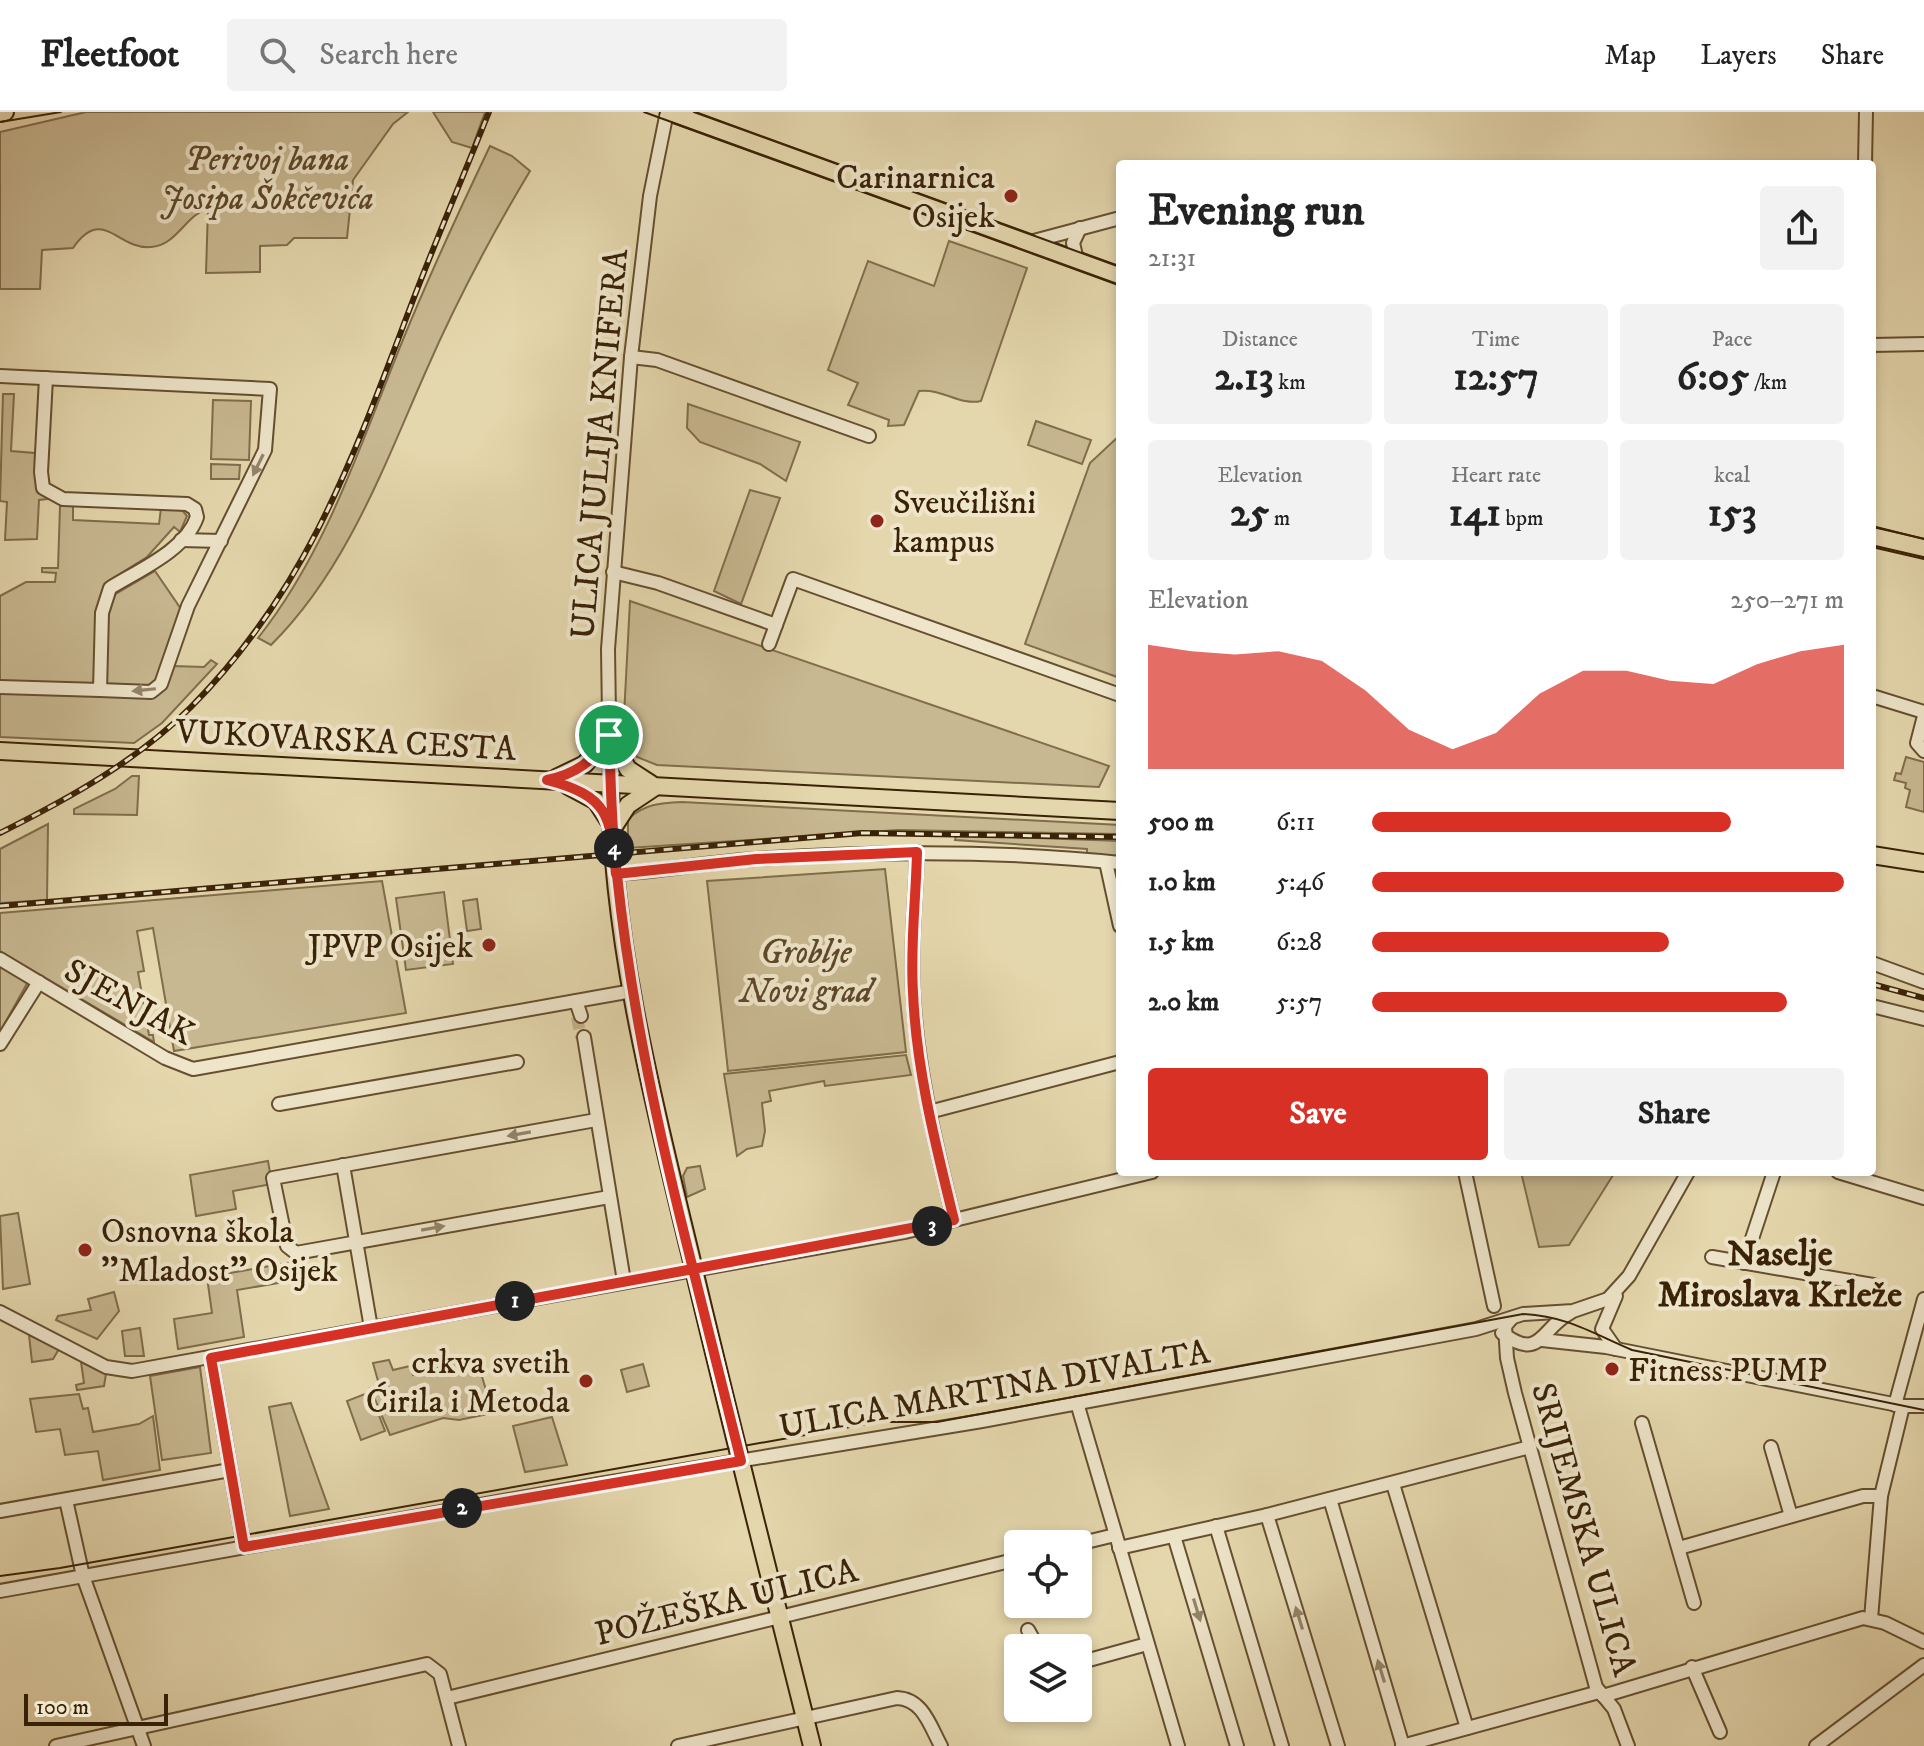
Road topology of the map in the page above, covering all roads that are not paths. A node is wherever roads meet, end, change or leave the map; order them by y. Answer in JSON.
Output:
{"nodes":[{"id":1,"x":668,"y":112,"type":"edge"},
{"id":2,"x":1868,"y":116,"type":"edge"},
{"id":3,"x":1865,"y":160,"type":"edge"},
{"id":4,"x":1116,"y":219,"type":"edge"},
{"id":5,"x":1080,"y":228,"type":"junction"},
{"id":6,"x":1030,"y":242,"type":"junction"},
{"id":7,"x":1077,"y":260,"type":"junction"},
{"id":8,"x":1116,"y":275,"type":"edge"},
{"id":9,"x":1924,"y":344,"type":"edge"},
{"id":10,"x":1876,"y":345,"type":"edge"},
{"id":11,"x":631,"y":357,"type":"junction"},
{"id":12,"x":0,"y":376,"type":"edge"},
{"id":13,"x":46,"y":378,"type":"junction"},
{"id":14,"x":869,"y":436,"type":"dead end"},
{"id":15,"x":1876,"y":537,"type":"edge"},
{"id":16,"x":181,"y":540,"type":"junction"},
{"id":17,"x":221,"y":541,"type":"junction"},
{"id":18,"x":1924,"y":548,"type":"edge"},
{"id":19,"x":613,"y":572,"type":"junction"},
{"id":20,"x":776,"y":625,"type":"junction"},
{"id":21,"x":769,"y":644,"type":"dead end"},
{"id":22,"x":0,"y":687,"type":"edge"},
{"id":23,"x":100,"y":690,"type":"junction"},
{"id":24,"x":1116,"y":694,"type":"edge"},
{"id":25,"x":1876,"y":697,"type":"edge"},
{"id":26,"x":1924,"y":713,"type":"edge"},
{"id":27,"x":609,"y":735,"type":"junction"},
{"id":28,"x":0,"y":751,"type":"edge"},
{"id":29,"x":1924,"y":751,"type":"edge"},
{"id":30,"x":547,"y":780,"type":"junction"},
{"id":31,"x":610,"y":783,"type":"junction"},
{"id":32,"x":657,"y":786,"type":"junction"},
{"id":33,"x":1116,"y":811,"type":"edge"},
{"id":34,"x":612,"y":830,"type":"junction"},
{"id":35,"x":917,"y":852,"type":"junction"},
{"id":36,"x":1880,"y":857,"type":"edge"},
{"id":37,"x":1106,"y":862,"type":"junction"},
{"id":38,"x":1116,"y":863,"type":"edge"},
{"id":39,"x":1924,"y":863,"type":"edge"},
{"id":40,"x":616,"y":874,"type":"junction"},
{"id":41,"x":1116,"y":908,"type":"edge"},
{"id":42,"x":0,"y":959,"type":"edge"},
{"id":43,"x":1876,"y":964,"type":"edge"},
{"id":44,"x":39,"y":982,"type":"junction"},
{"id":45,"x":1924,"y":982,"type":"edge"},
{"id":46,"x":632,"y":991,"type":"junction"},
{"id":47,"x":1876,"y":1007,"type":"edge"},
{"id":48,"x":1924,"y":1019,"type":"edge"},
{"id":49,"x":583,"y":1039,"type":"tunnel mouth"},
{"id":50,"x":0,"y":1044,"type":"edge"},
{"id":51,"x":517,"y":1062,"type":"dead end"},
{"id":52,"x":1116,"y":1063,"type":"edge"},
{"id":53,"x":279,"y":1104,"type":"dead end"},
{"id":54,"x":929,"y":1112,"type":"junction"},
{"id":55,"x":596,"y":1120,"type":"junction"},
{"id":56,"x":343,"y":1165,"type":"junction"},
{"id":57,"x":1136,"y":1176,"type":"edge"},
{"id":58,"x":1466,"y":1176,"type":"edge"},
{"id":59,"x":1686,"y":1176,"type":"edge"},
{"id":60,"x":1773,"y":1176,"type":"edge"},
{"id":61,"x":1851,"y":1176,"type":"edge"},
{"id":62,"x":609,"y":1197,"type":"junction"},
{"id":63,"x":1924,"y":1198,"type":"edge"},
{"id":64,"x":954,"y":1220,"type":"junction"},
{"id":65,"x":356,"y":1242,"type":"junction"},
{"id":66,"x":1712,"y":1257,"type":"dead end"},
{"id":67,"x":1744,"y":1263,"type":"junction"},
{"id":68,"x":693,"y":1269,"type":"junction"},
{"id":69,"x":624,"y":1281,"type":"junction"},
{"id":70,"x":1873,"y":1285,"type":"dead end"},
{"id":71,"x":1622,"y":1286,"type":"junction"},
{"id":72,"x":1924,"y":1299,"type":"edge"},
{"id":73,"x":1494,"y":1306,"type":"junction"},
{"id":74,"x":1573,"y":1311,"type":"junction"},
{"id":75,"x":0,"y":1312,"type":"edge"},
{"id":76,"x":1532,"y":1313,"type":"junction"},
{"id":77,"x":1513,"y":1317,"type":"junction"},
{"id":78,"x":1481,"y":1327,"type":"junction"},
{"id":79,"x":371,"y":1328,"type":"junction"},
{"id":80,"x":1547,"y":1331,"type":"junction"},
{"id":81,"x":1505,"y":1334,"type":"junction"},
{"id":82,"x":1524,"y":1345,"type":"junction"},
{"id":83,"x":1611,"y":1348,"type":"junction"},
{"id":84,"x":211,"y":1358,"type":"junction"},
{"id":85,"x":1511,"y":1371,"type":"junction"},
{"id":86,"x":1077,"y":1403,"type":"junction"},
{"id":87,"x":1899,"y":1405,"type":"junction"},
{"id":88,"x":1924,"y":1406,"type":"edge"},
{"id":89,"x":1924,"y":1416,"type":"edge"},
{"id":90,"x":1642,"y":1423,"type":"dead end"},
{"id":91,"x":1530,"y":1447,"type":"junction"},
{"id":92,"x":1771,"y":1447,"type":"dead end"},
{"id":93,"x":741,"y":1461,"type":"junction"},
{"id":94,"x":230,"y":1470,"type":"junction"},
{"id":95,"x":1393,"y":1484,"type":"junction"},
{"id":96,"x":1881,"y":1496,"type":"junction"},
{"id":97,"x":1330,"y":1499,"type":"junction"},
{"id":98,"x":66,"y":1500,"type":"junction"},
{"id":99,"x":0,"y":1511,"type":"edge"},
{"id":100,"x":1267,"y":1515,"type":"junction"},
{"id":101,"x":1791,"y":1516,"type":"junction"},
{"id":102,"x":1216,"y":1526,"type":"junction"},
{"id":103,"x":1115,"y":1535,"type":"junction"},
{"id":104,"x":1174,"y":1536,"type":"junction"},
{"id":105,"x":1092,"y":1541,"type":"edge"},
{"id":106,"x":244,"y":1547,"type":"junction"},
{"id":107,"x":1119,"y":1548,"type":"junction"},
{"id":108,"x":1679,"y":1548,"type":"junction"},
{"id":109,"x":1004,"y":1562,"type":"edge"},
{"id":110,"x":83,"y":1576,"type":"junction"},
{"id":111,"x":0,"y":1591,"type":"edge"},
{"id":112,"x":1694,"y":1603,"type":"dead end"},
{"id":113,"x":778,"y":1617,"type":"junction"},
{"id":114,"x":1871,"y":1619,"type":"junction"},
{"id":115,"x":1028,"y":1630,"type":"dead end"},
{"id":116,"x":1030,"y":1634,"type":"edge"},
{"id":117,"x":1924,"y":1642,"type":"edge"},
{"id":118,"x":1147,"y":1644,"type":"junction"},
{"id":119,"x":1092,"y":1659,"type":"edge"},
{"id":120,"x":1924,"y":1665,"type":"edge"},
{"id":121,"x":1692,"y":1667,"type":"junction"},
{"id":122,"x":1601,"y":1694,"type":"junction"},
{"id":123,"x":447,"y":1698,"type":"junction"},
{"id":124,"x":805,"y":1716,"type":"junction"},
{"id":125,"x":138,"y":1728,"type":"junction"},
{"id":126,"x":1467,"y":1728,"type":"junction"},
{"id":127,"x":740,"y":1732,"type":"junction"},
{"id":128,"x":1720,"y":1732,"type":"dead end"},
{"id":129,"x":56,"y":1746,"type":"edge"},
{"id":130,"x":144,"y":1746,"type":"edge"},
{"id":131,"x":459,"y":1746,"type":"edge"},
{"id":132,"x":678,"y":1746,"type":"edge"},
{"id":133,"x":742,"y":1746,"type":"edge"},
{"id":134,"x":812,"y":1746,"type":"edge"},
{"id":135,"x":941,"y":1746,"type":"edge"},
{"id":136,"x":1178,"y":1746,"type":"edge"},
{"id":137,"x":1237,"y":1746,"type":"edge"},
{"id":138,"x":1282,"y":1746,"type":"edge"},
{"id":139,"x":1338,"y":1746,"type":"edge"},
{"id":140,"x":1402,"y":1746,"type":"edge"},
{"id":141,"x":1628,"y":1746,"type":"edge"},
{"id":142,"x":1816,"y":1746,"type":"edge"}],
"edges":[{"from":1,"to":6,"type":"main road"},
{"from":1,"to":11,"type":"street","name":"ULICA JULIJA KNIFERA"},
{"from":2,"to":3,"type":"street"},
{"from":4,"to":5,"type":"street"},
{"from":5,"to":6,"type":"street"},
{"from":5,"to":7,"type":"street"},
{"from":6,"to":7,"type":"main road"},
{"from":7,"to":8,"type":"main road"},
{"from":9,"to":10,"type":"street"},
{"from":11,"to":14,"type":"street"},
{"from":11,"to":19,"type":"street","name":"ULICA JULIJA KNIFERA"},
{"from":12,"to":13,"type":"street"},
{"from":13,"to":16,"type":"street"},
{"from":13,"to":17,"type":"street","one_way":true},
{"from":15,"to":18,"type":"main road"},
{"from":16,"to":17,"type":"street"},
{"from":16,"to":23,"type":"street"},
{"from":17,"to":23,"type":"street","one_way":true},
{"from":19,"to":20,"type":"street"},
{"from":19,"to":27,"type":"street","name":"ULICA JULIJA KNIFERA"},
{"from":20,"to":21,"type":"street"},
{"from":20,"to":24,"type":"street"},
{"from":22,"to":23,"type":"street"},
{"from":25,"to":26,"type":"street"},
{"from":26,"to":29,"type":"street"},
{"from":27,"to":30,"type":"main road"},
{"from":27,"to":31,"type":"street","name":"ULICA JULIJA KNIFERA"},
{"from":27,"to":32,"type":"main road"},
{"from":28,"to":30,"type":"main road","name":"VUKOVARSKA CESTA"},
{"from":30,"to":31,"type":"main road","name":"VUKOVARSKA CESTA"},
{"from":30,"to":34,"type":"main road"},
{"from":31,"to":32,"type":"main road","name":"VUKOVARSKA CESTA"},
{"from":31,"to":34,"type":"main road"},
{"from":32,"to":33,"type":"main road","name":"VUKOVARSKA CESTA"},
{"from":32,"to":34,"type":"main road"},
{"from":34,"to":40,"type":"main road"},
{"from":35,"to":37,"type":"street"},
{"from":35,"to":40,"type":"street"},
{"from":35,"to":54,"type":"street"},
{"from":36,"to":39,"type":"main road"},
{"from":37,"to":38,"type":"street"},
{"from":37,"to":41,"type":"street"},
{"from":40,"to":46,"type":"main road"},
{"from":42,"to":44,"type":"street","name":"SJENJAK"},
{"from":43,"to":45,"type":"street"},
{"from":44,"to":46,"type":"street","name":"SJENJAK"},
{"from":44,"to":50,"type":"street","name":"SJENJAK"},
{"from":46,"to":68,"type":"main road"},
{"from":47,"to":48,"type":"street"},
{"from":49,"to":55,"type":"street"},
{"from":51,"to":53,"type":"street"},
{"from":52,"to":54,"type":"street"},
{"from":54,"to":64,"type":"street"},
{"from":55,"to":56,"type":"street","one_way":true},
{"from":55,"to":62,"type":"street"},
{"from":56,"to":65,"type":"street"},
{"from":56,"to":65,"type":"street"},
{"from":57,"to":64,"type":"street"},
{"from":58,"to":73,"type":"street"},
{"from":59,"to":71,"type":"street"},
{"from":60,"to":67,"type":"street"},
{"from":61,"to":63,"type":"street"},
{"from":65,"to":62,"type":"street","one_way":true},
{"from":62,"to":69,"type":"street"},
{"from":64,"to":68,"type":"street"},
{"from":65,"to":79,"type":"street"},
{"from":66,"to":67,"type":"street"},
{"from":67,"to":70,"type":"street"},
{"from":68,"to":69,"type":"street"},
{"from":68,"to":93,"type":"main road"},
{"from":69,"to":79,"type":"street"},
{"from":71,"to":74,"type":"street"},
{"from":71,"to":83,"type":"street"},
{"from":72,"to":87,"type":"street"},
{"from":73,"to":77,"type":"street"},
{"from":73,"to":78,"type":"street"},
{"from":74,"to":76,"type":"street"},
{"from":74,"to":80,"type":"street"},
{"from":75,"to":84,"type":"street"},
{"from":76,"to":77,"type":"street"},
{"from":76,"to":80,"type":"street"},
{"from":77,"to":78,"type":"street","name":"ULICA MARTINA DIVALTA"},
{"from":77,"to":81,"type":"street"},
{"from":78,"to":81,"type":"street","name":"ULICA MARTINA DIVALTA"},
{"from":78,"to":86,"type":"street","name":"ULICA MARTINA DIVALTA"},
{"from":79,"to":84,"type":"street"},
{"from":80,"to":82,"type":"street"},
{"from":80,"to":83,"type":"street"},
{"from":81,"to":82,"type":"street"},
{"from":81,"to":85,"type":"street","name":"SRIJEMSKA ULICA"},
{"from":82,"to":85,"type":"street","name":"SRIJEMSKA ULICA"},
{"from":83,"to":87,"type":"street"},
{"from":84,"to":94,"type":"street"},
{"from":85,"to":91,"type":"street","name":"SRIJEMSKA ULICA"},
{"from":86,"to":93,"type":"street","name":"ULICA MARTINA DIVALTA"},
{"from":86,"to":103,"type":"street"},
{"from":87,"to":88,"type":"street"},
{"from":87,"to":89,"type":"street"},
{"from":87,"to":96,"type":"street"},
{"from":90,"to":108,"type":"street"},
{"from":91,"to":95,"type":"street"},
{"from":91,"to":122,"type":"street","name":"SRIJEMSKA ULICA"},
{"from":92,"to":101,"type":"street"},
{"from":93,"to":106,"type":"street","name":"ULICA MARTINA DIVALTA"},
{"from":93,"to":113,"type":"main road"},
{"from":94,"to":98,"type":"street"},
{"from":94,"to":106,"type":"street"},
{"from":95,"to":97,"type":"street"},
{"from":95,"to":126,"type":"street"},
{"from":96,"to":101,"type":"street"},
{"from":96,"to":114,"type":"street"},
{"from":97,"to":100,"type":"street"},
{"from":140,"to":97,"type":"street","one_way":true},
{"from":98,"to":99,"type":"street"},
{"from":98,"to":110,"type":"street"},
{"from":100,"to":102,"type":"street"},
{"from":139,"to":100,"type":"street","one_way":true},
{"from":101,"to":108,"type":"street"},
{"from":102,"to":104,"type":"street"},
{"from":102,"to":138,"type":"street"},
{"from":103,"to":105,"type":"street"},
{"from":103,"to":107,"type":"street"},
{"from":104,"to":107,"type":"street"},
{"from":104,"to":137,"type":"street","one_way":true},
{"from":106,"to":110,"type":"street","name":"ULICA MARTINA DIVALTA"},
{"from":107,"to":118,"type":"street"},
{"from":108,"to":112,"type":"street"},
{"from":109,"to":113,"type":"street","name":"POŽEŠKA ULICA"},
{"from":110,"to":111,"type":"street","name":"ULICA MARTINA DIVALTA"},
{"from":110,"to":125,"type":"street"},
{"from":113,"to":123,"type":"street","name":"POŽEŠKA ULICA"},
{"from":113,"to":124,"type":"main road"},
{"from":114,"to":117,"type":"street"},
{"from":114,"to":121,"type":"street"},
{"from":115,"to":116,"type":"street"},
{"from":118,"to":119,"type":"street"},
{"from":118,"to":136,"type":"street"},
{"from":120,"to":142,"type":"street"},
{"from":121,"to":122,"type":"street"},
{"from":121,"to":128,"type":"street"},
{"from":122,"to":126,"type":"street"},
{"from":122,"to":141,"type":"street","name":"SRIJEMSKA ULICA"},
{"from":123,"to":125,"type":"street"},
{"from":123,"to":131,"type":"street"},
{"from":124,"to":127,"type":"street"},
{"from":124,"to":134,"type":"main road"},
{"from":124,"to":135,"type":"street"},
{"from":125,"to":129,"type":"street"},
{"from":125,"to":130,"type":"street"},
{"from":126,"to":140,"type":"street"},
{"from":127,"to":132,"type":"street"},
{"from":127,"to":133,"type":"street"}]}
